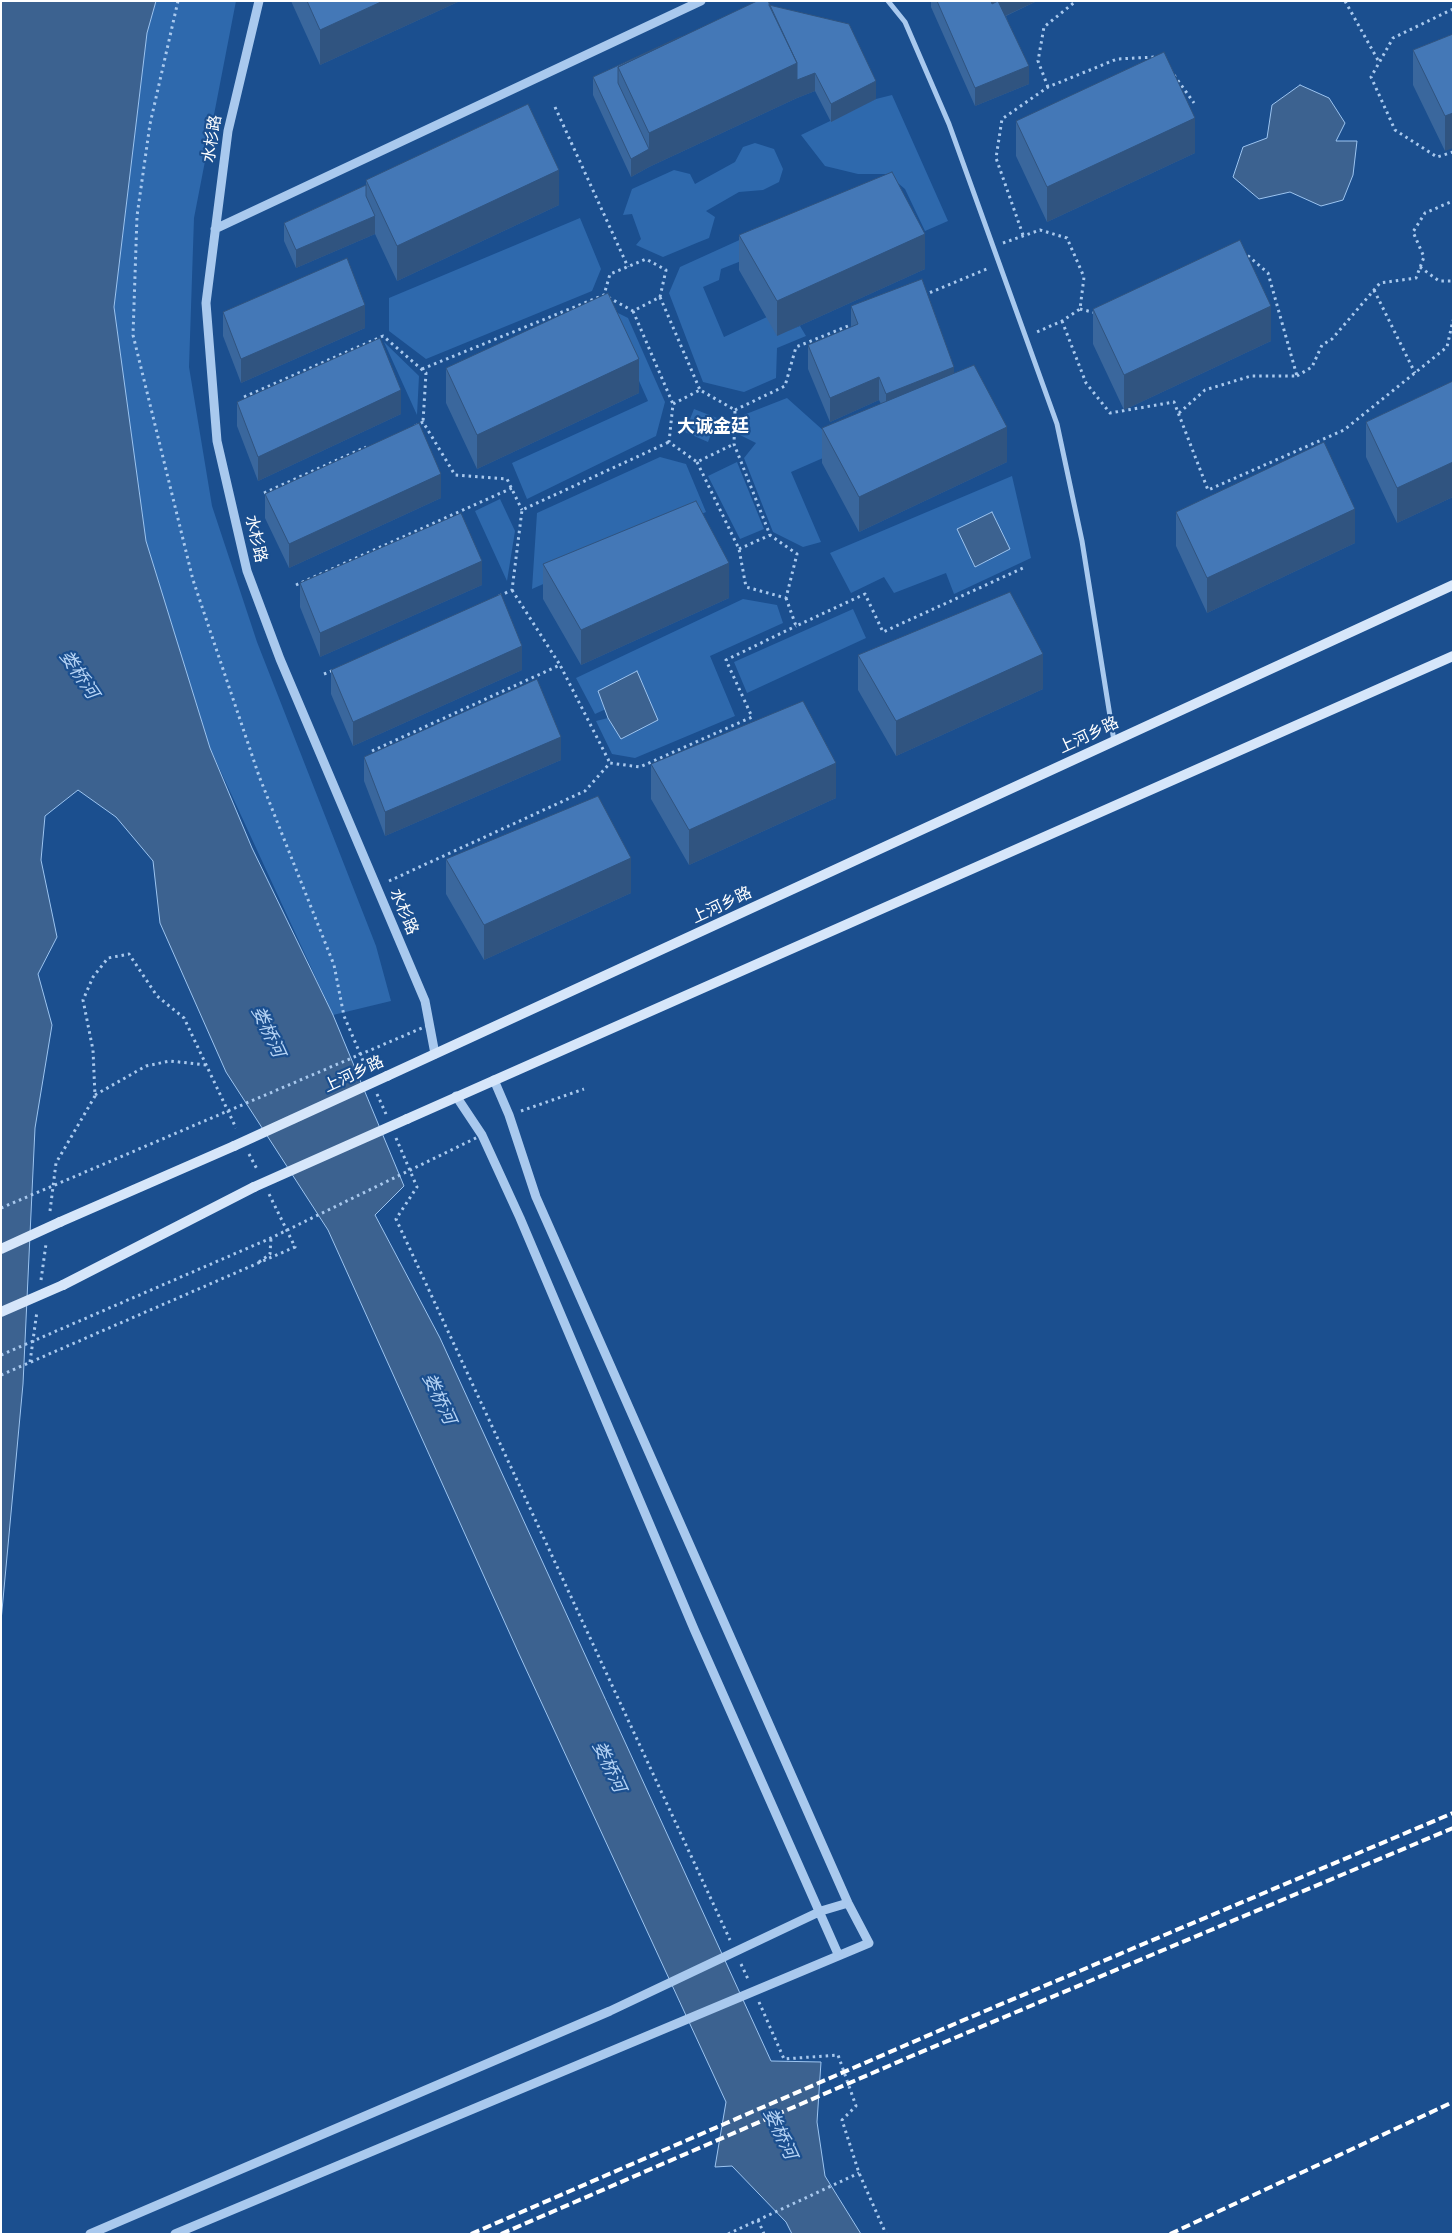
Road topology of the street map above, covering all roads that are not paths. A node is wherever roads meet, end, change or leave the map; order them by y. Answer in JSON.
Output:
{"nodes":[{"id":1,"x":259,"y":1,"type":"edge"},
{"id":2,"x":701,"y":1,"type":"edge"},
{"id":3,"x":888,"y":1,"type":"edge"},
{"id":4,"x":215,"y":229,"type":"junction"},
{"id":5,"x":1453,"y":585,"type":"edge"},
{"id":6,"x":1453,"y":656,"type":"edge"},
{"id":7,"x":1114,"y":741,"type":"junction"},
{"id":8,"x":436,"y":1054,"type":"junction"},
{"id":9,"x":494,"y":1080,"type":"junction"},
{"id":10,"x":456,"y":1096,"type":"junction"},
{"id":11,"x":1,"y":1249,"type":"edge"},
{"id":12,"x":1,"y":1312,"type":"edge"},
{"id":13,"x":848,"y":1903,"type":"junction"},
{"id":14,"x":821,"y":1911,"type":"junction"},
{"id":15,"x":838,"y":1954,"type":"junction"},
{"id":16,"x":90,"y":2234,"type":"edge"},
{"id":17,"x":175,"y":2234,"type":"edge"}],
"edges":[{"from":1,"to":4,"type":"street","name":"水杉路"},
{"from":2,"to":4,"type":"street"},
{"from":3,"to":7,"type":"street"},
{"from":4,"to":8,"type":"street","name":"水杉路"},
{"from":5,"to":7,"type":"main road","name":"上河乡路"},
{"from":6,"to":9,"type":"main road"},
{"from":7,"to":8,"type":"main road","name":"上河乡路"},
{"from":8,"to":11,"type":"main road","name":"上河乡路","bridge":true},
{"from":9,"to":10,"type":"main road"},
{"from":9,"to":13,"type":"street"},
{"from":10,"to":12,"type":"main road","bridge":true},
{"from":10,"to":14,"type":"street"},
{"from":13,"to":14,"type":"street"},
{"from":13,"to":15,"type":"street"},
{"from":14,"to":15,"type":"street"},
{"from":14,"to":16,"type":"street"},
{"from":15,"to":17,"type":"street"}]}
